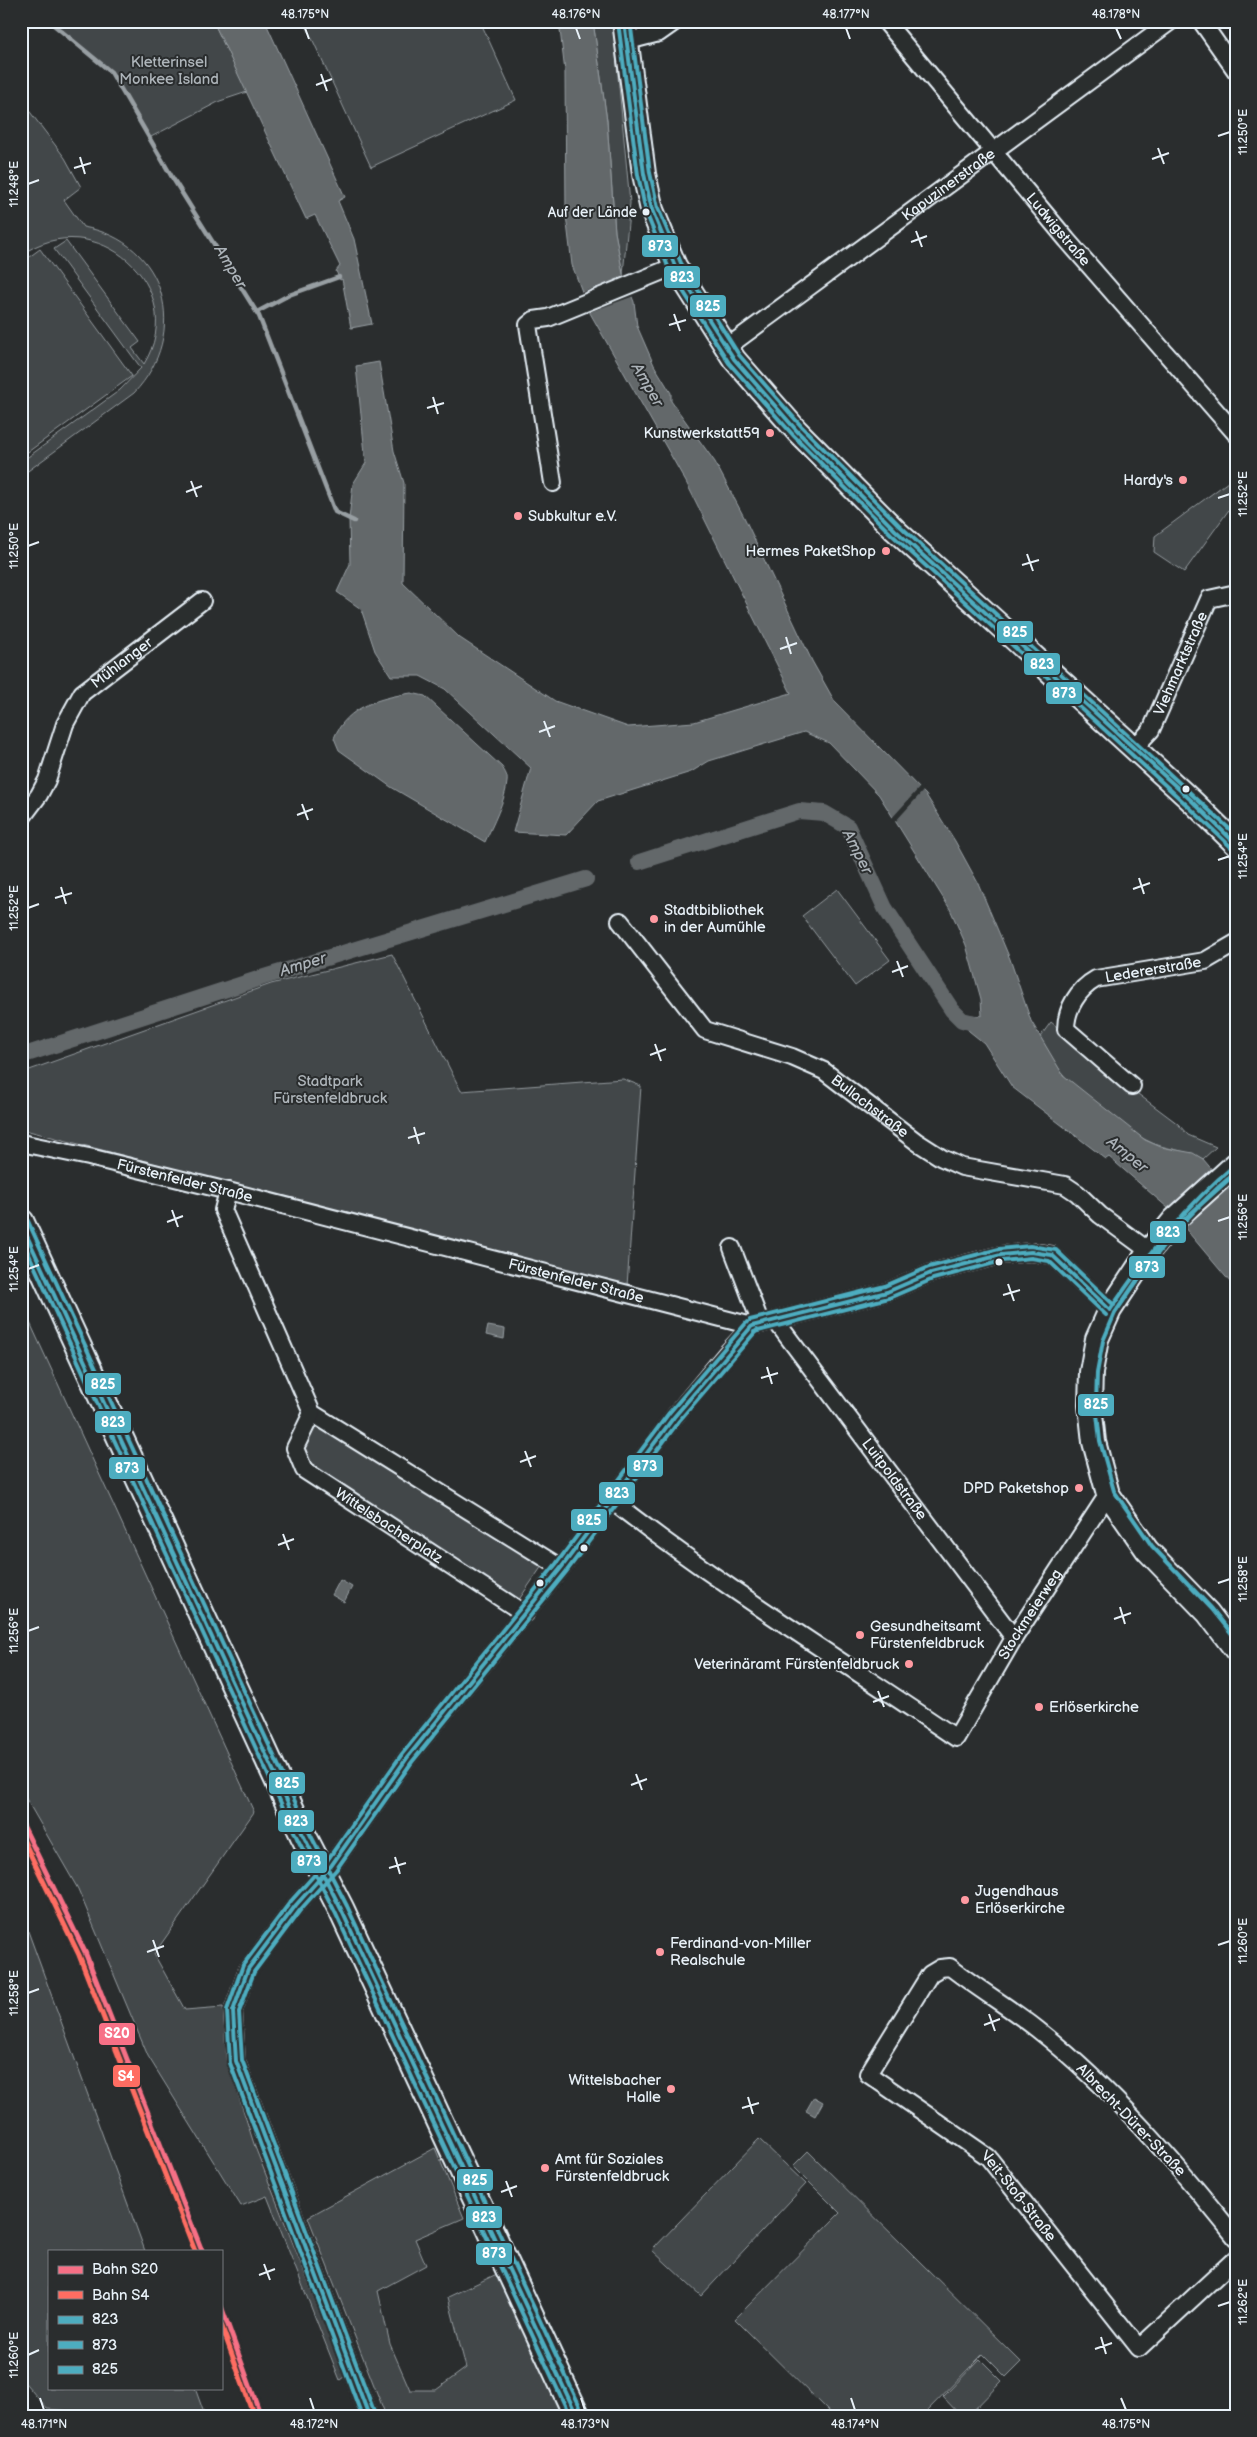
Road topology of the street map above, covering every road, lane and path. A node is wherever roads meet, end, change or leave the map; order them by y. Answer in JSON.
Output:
{"nodes":[{"id":1,"x":676,"y":21,"type":"edge"},
{"id":2,"x":885,"y":21,"type":"edge"},
{"id":3,"x":1170,"y":21,"type":"edge"},
{"id":4,"x":1201,"y":21,"type":"edge"},
{"id":5,"x":626,"y":31,"type":"edge"},
{"id":6,"x":1236,"y":71,"type":"edge"},
{"id":7,"x":994,"y":151,"type":"junction"},
{"id":8,"x":675,"y":266,"type":"junction"},
{"id":9,"x":726,"y":348,"type":"junction"},
{"id":10,"x":1236,"y":434,"type":"edge"},
{"id":11,"x":553,"y":483,"type":"dead end"},
{"id":12,"x":1236,"y":593,"type":"edge"},
{"id":13,"x":202,"y":601,"type":"dead end"},
{"id":14,"x":1133,"y":748,"type":"junction"},
{"id":15,"x":21,"y":819,"type":"edge"},
{"id":16,"x":1236,"y":844,"type":"edge"},
{"id":17,"x":620,"y":921,"type":"dead end"},
{"id":18,"x":1236,"y":943,"type":"edge"},
{"id":19,"x":1132,"y":1086,"type":"dead end"},
{"id":20,"x":21,"y":1143,"type":"edge"},
{"id":21,"x":1229,"y":1169,"type":"edge"},
{"id":22,"x":228,"y":1191,"type":"junction"},
{"id":23,"x":21,"y":1222,"type":"edge"},
{"id":24,"x":732,"y":1248,"type":"dead end"},
{"id":25,"x":1149,"y":1251,"type":"junction"},
{"id":26,"x":1110,"y":1310,"type":"junction"},
{"id":27,"x":762,"y":1323,"type":"junction"},
{"id":28,"x":312,"y":1413,"type":"junction"},
{"id":29,"x":1108,"y":1494,"type":"junction"},
{"id":30,"x":612,"y":1501,"type":"junction"},
{"id":31,"x":561,"y":1568,"type":"junction"},
{"id":32,"x":525,"y":1614,"type":"junction"},
{"id":33,"x":1014,"y":1638,"type":"junction"},
{"id":34,"x":1236,"y":1650,"type":"edge"},
{"id":35,"x":324,"y":1874,"type":"junction"},
{"id":36,"x":940,"y":1968,"type":"joint"},
{"id":37,"x":1236,"y":2238,"type":"edge"},
{"id":38,"x":1236,"y":2258,"type":"edge"},
{"id":39,"x":369,"y":2416,"type":"edge"},
{"id":40,"x":577,"y":2416,"type":"edge"}],
"edges":[{"from":1,"to":5,"type":"street"},
{"from":2,"to":7,"type":"street","name":"Ludwigstraße"},
{"from":3,"to":7,"type":"street","name":"Kapuzinerstraße"},
{"from":4,"to":6,"type":"street"},
{"from":5,"to":8,"type":"street"},
{"from":7,"to":9,"type":"street","name":"Kapuzinerstraße"},
{"from":7,"to":10,"type":"street","name":"Ludwigstraße"},
{"from":8,"to":9,"type":"street"},
{"from":8,"to":11,"type":"street"},
{"from":9,"to":14,"type":"street"},
{"from":12,"to":14,"type":"street","name":"Viehmarktstraße"},
{"from":13,"to":15,"type":"street","name":"Mühlanger"},
{"from":14,"to":16,"type":"street"},
{"from":17,"to":25,"type":"street","name":"Bullachstraße"},
{"from":18,"to":19,"type":"street","name":"Ledererstraße"},
{"from":20,"to":22,"type":"street","name":"Fürstenfelder Straße"},
{"from":21,"to":25,"type":"street"},
{"from":22,"to":27,"type":"street","name":"Fürstenfelder Straße"},
{"from":22,"to":28,"type":"street"},
{"from":23,"to":35,"type":"main road"},
{"from":24,"to":27,"type":"street","name":"Luitpoldstraße"},
{"from":25,"to":26,"type":"street"},
{"from":26,"to":27,"type":"street","name":"Fürstenfelder Straße"},
{"from":26,"to":29,"type":"street"},
{"from":27,"to":30,"type":"street"},
{"from":27,"to":33,"type":"street","name":"Luitpoldstraße"},
{"from":28,"to":31,"type":"street"},
{"from":28,"to":32,"type":"street","name":"Wittelsbacherplatz"},
{"from":29,"to":33,"type":"street","name":"Stockmeierweg"},
{"from":29,"to":34,"type":"street"},
{"from":30,"to":31,"type":"street"},
{"from":30,"to":33,"type":"street","name":"Stockmeierweg"},
{"from":31,"to":32,"type":"street"},
{"from":32,"to":35,"type":"street"},
{"from":35,"to":39,"type":"street"},
{"from":35,"to":40,"type":"main road"},
{"from":36,"to":37,"type":"street","name":"Albrecht-Dürer-Straße"},
{"from":36,"to":38,"type":"street","name":"Veit-Stoß-Straße"}]}
